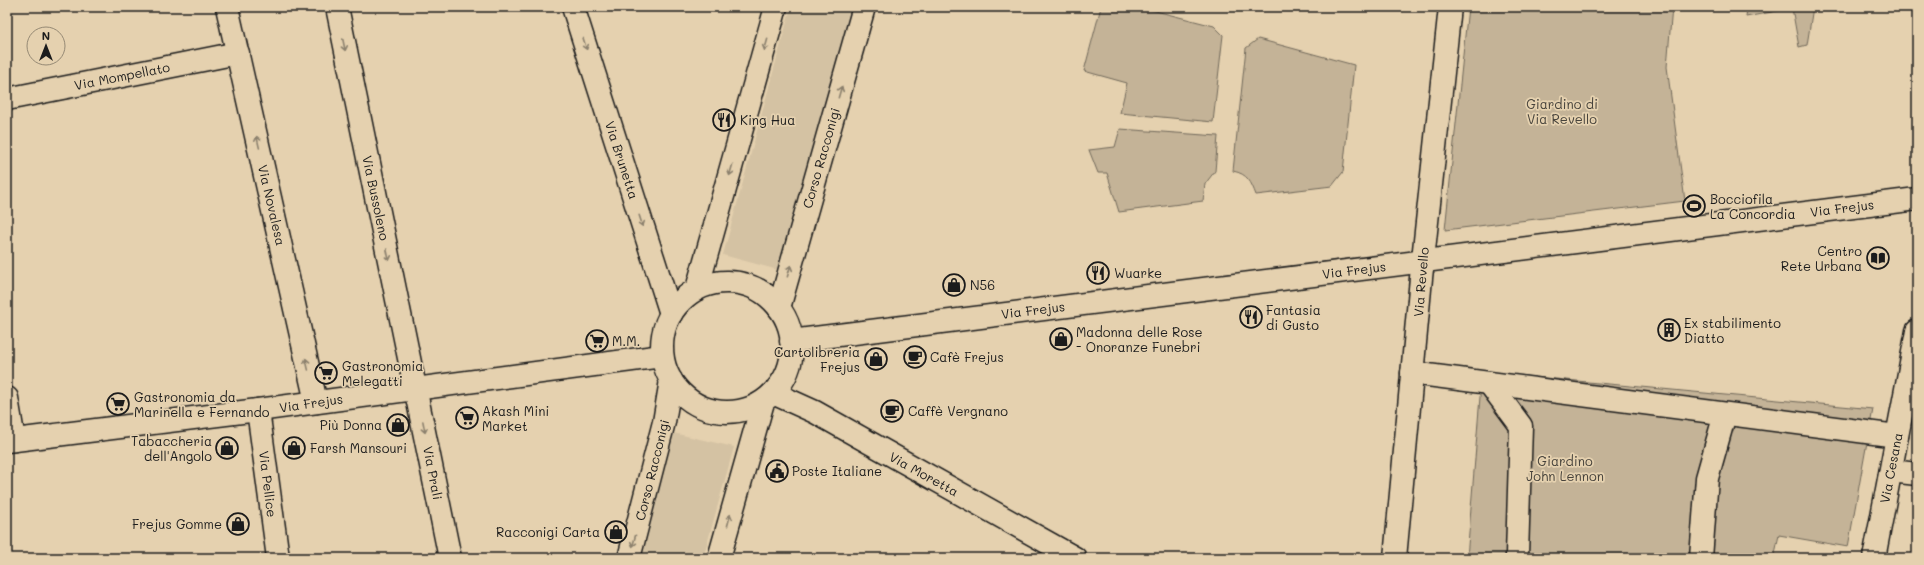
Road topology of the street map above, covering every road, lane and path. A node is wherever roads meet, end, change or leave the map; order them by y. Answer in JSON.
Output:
{"nodes":[{"id":1,"x":227,"y":7,"type":"edge"},
{"id":2,"x":336,"y":7,"type":"edge"},
{"id":3,"x":573,"y":7,"type":"edge"},
{"id":4,"x":776,"y":7,"type":"edge"},
{"id":5,"x":864,"y":7,"type":"edge"},
{"id":6,"x":1450,"y":7,"type":"edge"},
{"id":7,"x":238,"y":53,"type":"junction"},
{"id":8,"x":7,"y":99,"type":"edge"},
{"id":9,"x":1917,"y":199,"type":"edge"},
{"id":10,"x":1423,"y":262,"type":"junction"},
{"id":11,"x":697,"y":289,"type":"junction"},
{"id":12,"x":778,"y":308,"type":"junction"},
{"id":13,"x":671,"y":314,"type":"junction"},
{"id":14,"x":1917,"y":331,"type":"edge"},
{"id":15,"x":792,"y":341,"type":"junction"},
{"id":16,"x":662,"y":356,"type":"junction"},
{"id":17,"x":1412,"y":373,"type":"junction"},
{"id":18,"x":671,"y":380,"type":"junction"},
{"id":19,"x":1489,"y":383,"type":"junction"},
{"id":20,"x":416,"y":388,"type":"junction"},
{"id":21,"x":7,"y":398,"type":"edge"},
{"id":22,"x":768,"y":398,"type":"junction"},
{"id":23,"x":316,"y":402,"type":"junction"},
{"id":24,"x":258,"y":410,"type":"junction"},
{"id":25,"x":1725,"y":414,"type":"junction"},
{"id":26,"x":1897,"y":436,"type":"junction"},
{"id":27,"x":10,"y":440,"type":"edge"},
{"id":28,"x":1891,"y":471,"type":"junction"},
{"id":29,"x":1917,"y":474,"type":"edge"},
{"id":30,"x":278,"y":558,"type":"edge"},
{"id":31,"x":450,"y":558,"type":"edge"},
{"id":32,"x":629,"y":558,"type":"edge"},
{"id":33,"x":719,"y":558,"type":"edge"},
{"id":34,"x":1075,"y":558,"type":"edge"},
{"id":35,"x":1395,"y":558,"type":"edge"},
{"id":36,"x":1519,"y":558,"type":"edge"},
{"id":37,"x":1702,"y":558,"type":"edge"},
{"id":38,"x":1874,"y":558,"type":"edge"}],
"edges":[{"from":1,"to":7,"type":"street","name":"Via Novalesa"},
{"from":2,"to":20,"type":"street","name":"Via Bussoleno","one_way":true},
{"from":3,"to":13,"type":"street","name":"Via Brunetta","one_way":true},
{"from":4,"to":11,"type":"street","one_way":true},
{"from":12,"to":5,"type":"street","name":"Corso Racconigi","one_way":true},
{"from":6,"to":10,"type":"street","name":"Via Revello"},
{"from":7,"to":8,"type":"street","name":"Via Mompellato"},
{"from":23,"to":7,"type":"street","name":"Via Novalesa","one_way":true},
{"from":9,"to":10,"type":"street","name":"Via Frejus"},
{"from":10,"to":15,"type":"street","name":"Via Frejus"},
{"from":10,"to":17,"type":"street","name":"Via Revello"},
{"from":11,"to":12,"type":"street"},
{"from":11,"to":13,"type":"street"},
{"from":12,"to":15,"type":"street"},
{"from":13,"to":16,"type":"street"},
{"from":14,"to":26,"type":"street","name":"Via Cesana"},
{"from":15,"to":22,"type":"street"},
{"from":16,"to":18,"type":"street"},
{"from":16,"to":20,"type":"street","name":"Via Frejus"},
{"from":17,"to":19,"type":"street"},
{"from":17,"to":35,"type":"street","name":"Via Revello"},
{"from":18,"to":22,"type":"street"},
{"from":18,"to":32,"type":"street","name":"Corso Racconigi","one_way":true},
{"from":19,"to":25,"type":"street"},
{"from":19,"to":36,"type":"street"},
{"from":20,"to":23,"type":"street","name":"Via Frejus"},
{"from":20,"to":31,"type":"street","name":"Via Prali","one_way":true},
{"from":21,"to":27,"type":"street"},
{"from":33,"to":22,"type":"street","one_way":true},
{"from":22,"to":34,"type":"street","name":"Via Moretta"},
{"from":23,"to":24,"type":"street","name":"Via Frejus"},
{"from":24,"to":27,"type":"street","name":"Via Frejus"},
{"from":24,"to":30,"type":"street","name":"Via Pellice"},
{"from":25,"to":26,"type":"street"},
{"from":25,"to":37,"type":"street"},
{"from":26,"to":28,"type":"street","name":"Via Cesana"},
{"from":28,"to":29,"type":"street"},
{"from":28,"to":38,"type":"street","name":"Via Cesana"}]}
